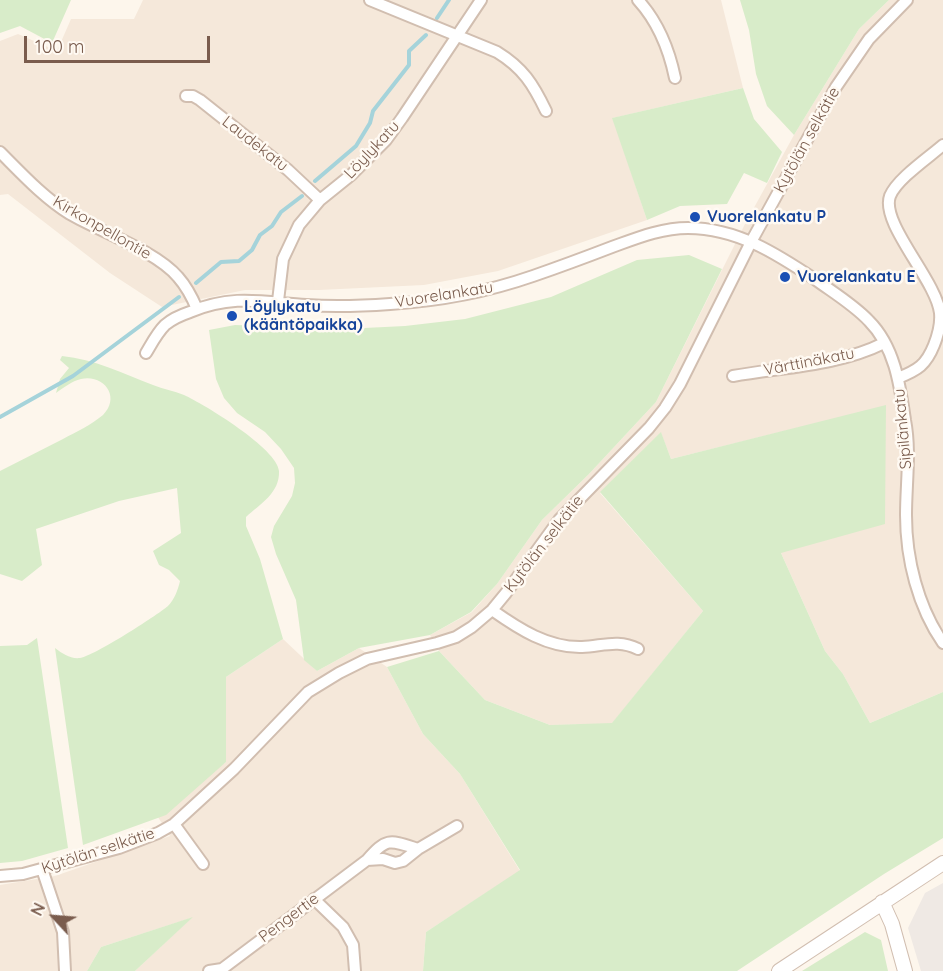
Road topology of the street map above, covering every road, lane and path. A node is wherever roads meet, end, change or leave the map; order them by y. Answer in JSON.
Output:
{"nodes":[{"id":1,"x":370,"y":0,"type":"edge"},
{"id":2,"x":481,"y":0,"type":"edge"},
{"id":3,"x":638,"y":0,"type":"edge"},
{"id":4,"x":907,"y":0,"type":"edge"},
{"id":5,"x":457,"y":37,"type":"junction"},
{"id":6,"x":675,"y":78,"type":"dead end"},
{"id":7,"x":186,"y":96,"type":"dead end"},
{"id":8,"x":546,"y":111,"type":"dead end"},
{"id":9,"x":943,"y":145,"type":"edge"},
{"id":10,"x":0,"y":152,"type":"edge"},
{"id":11,"x":320,"y":200,"type":"junction"},
{"id":12,"x":751,"y":242,"type":"junction"},
{"id":13,"x":278,"y":301,"type":"junction"},
{"id":14,"x":197,"y":309,"type":"junction"},
{"id":15,"x":884,"y":343,"type":"junction"},
{"id":16,"x":146,"y":353,"type":"dead end"},
{"id":17,"x":733,"y":376,"type":"dead end"},
{"id":18,"x":898,"y":378,"type":"junction"},
{"id":19,"x":492,"y":610,"type":"junction"},
{"id":20,"x":943,"y":643,"type":"edge"},
{"id":21,"x":638,"y":649,"type":"dead end"},
{"id":22,"x":174,"y":824,"type":"junction"},
{"id":23,"x":457,"y":826,"type":"dead end"},
{"id":24,"x":418,"y":849,"type":"junction"},
{"id":25,"x":367,"y":860,"type":"junction"},
{"id":26,"x":943,"y":863,"type":"edge"},
{"id":27,"x":202,"y":864,"type":"dead end"},
{"id":28,"x":42,"y":869,"type":"junction"},
{"id":29,"x":0,"y":876,"type":"edge"},
{"id":30,"x":315,"y":899,"type":"junction"},
{"id":31,"x":882,"y":902,"type":"junction"},
{"id":32,"x":222,"y":970,"type":"edge"},
{"id":33,"x":66,"y":971,"type":"edge"},
{"id":34,"x":209,"y":971,"type":"edge"},
{"id":35,"x":355,"y":971,"type":"edge"},
{"id":36,"x":779,"y":971,"type":"edge"},
{"id":37,"x":905,"y":971,"type":"edge"}],
"edges":[{"from":1,"to":5,"type":"street"},
{"from":2,"to":5,"type":"street","name":"Löylykatu"},
{"from":3,"to":6,"type":"street"},
{"from":4,"to":12,"type":"street","name":"Kytölän selkätie"},
{"from":5,"to":8,"type":"street"},
{"from":5,"to":11,"type":"street","name":"Löylykatu"},
{"from":7,"to":11,"type":"street","name":"Laudekatu"},
{"from":9,"to":18,"type":"street"},
{"from":10,"to":14,"type":"street","name":"Kirkonpellontie"},
{"from":11,"to":13,"type":"street","name":"Löylykatu"},
{"from":12,"to":13,"type":"street","name":"Vuorelankatu"},
{"from":12,"to":15,"type":"street","name":"Sipilänkatu"},
{"from":12,"to":19,"type":"street","name":"Kytölän selkätie"},
{"from":13,"to":14,"type":"street","name":"Vuorelankatu"},
{"from":14,"to":16,"type":"street","name":"Vuorelankatu"},
{"from":15,"to":17,"type":"street","name":"Värttinäkatu"},
{"from":15,"to":18,"type":"street","name":"Sipilänkatu"},
{"from":18,"to":20,"type":"street","name":"Sipilänkatu"},
{"from":19,"to":21,"type":"street"},
{"from":19,"to":22,"type":"street","name":"Kytölän selkätie"},
{"from":22,"to":27,"type":"street"},
{"from":22,"to":28,"type":"street","name":"Kytölän selkätie"},
{"from":23,"to":24,"type":"street"},
{"from":24,"to":25,"type":"street"},
{"from":24,"to":25,"type":"street","name":"Pengertie"},
{"from":25,"to":30,"type":"street","name":"Pengertie"},
{"from":26,"to":31,"type":"street"},
{"from":28,"to":29,"type":"street","name":"Kytölän selkätie"},
{"from":28,"to":33,"type":"street"},
{"from":30,"to":32,"type":"street","name":"Pengertie"},
{"from":30,"to":35,"type":"street"},
{"from":31,"to":36,"type":"street"},
{"from":31,"to":37,"type":"street"},
{"from":32,"to":34,"type":"street","name":"Pengertie"}]}
